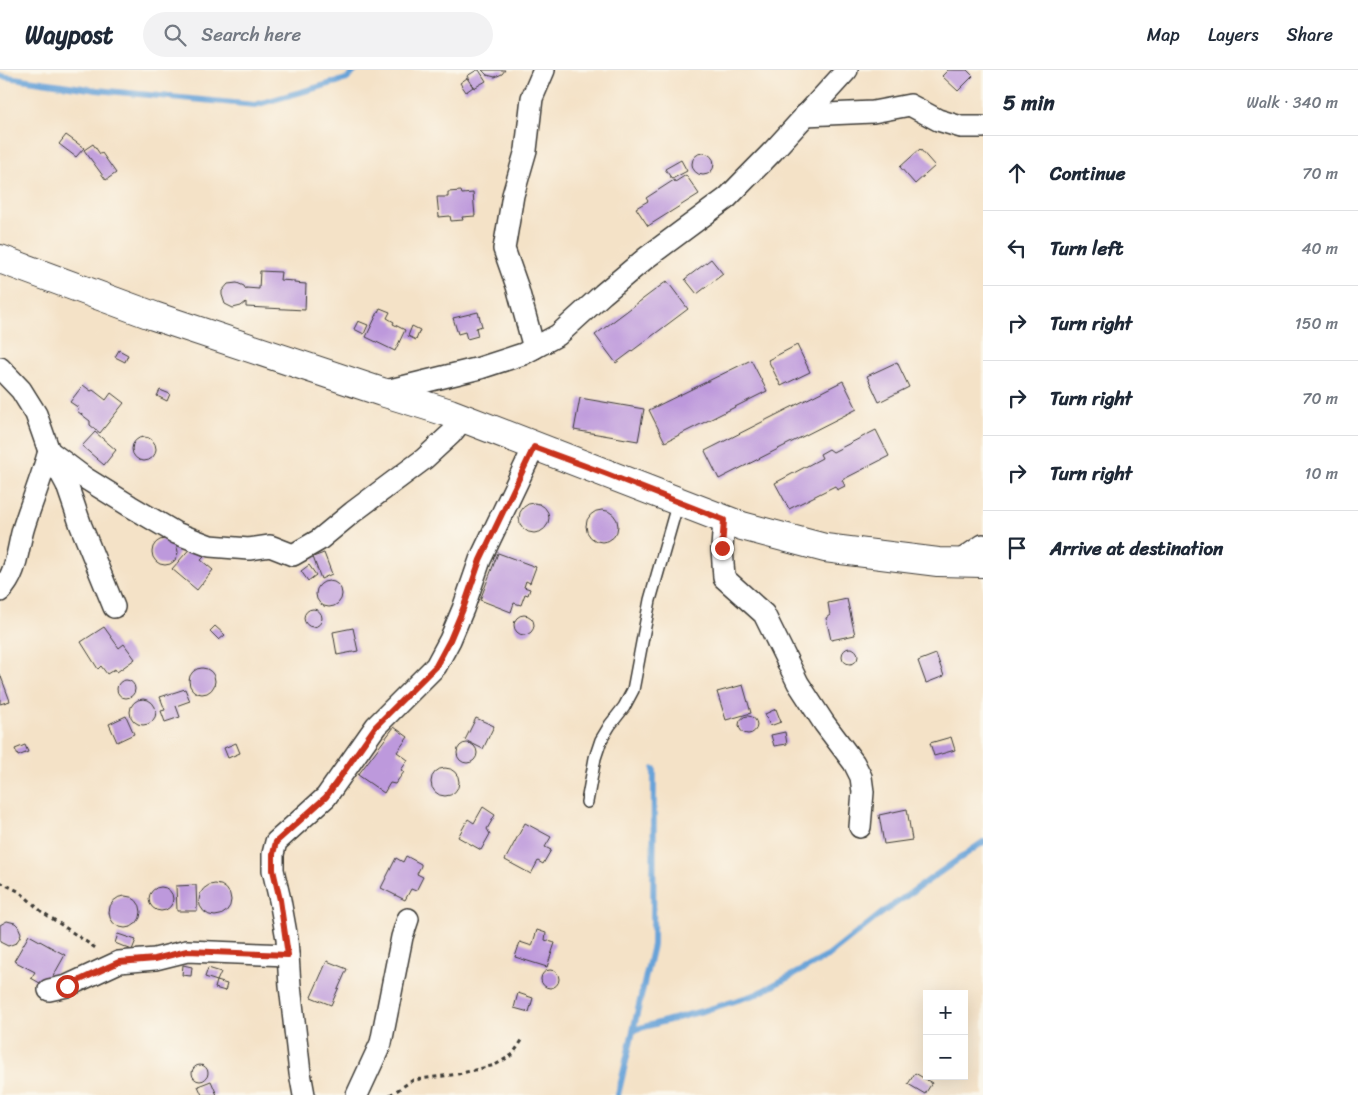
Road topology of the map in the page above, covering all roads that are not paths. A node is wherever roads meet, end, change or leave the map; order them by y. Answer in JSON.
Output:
{"nodes":[{"id":1,"x":544,"y":70,"type":"edge"},
{"id":2,"x":847,"y":70,"type":"edge"},
{"id":3,"x":805,"y":115,"type":"junction"},
{"id":4,"x":983,"y":127,"type":"edge"},
{"id":5,"x":0,"y":259,"type":"edge"},
{"id":6,"x":534,"y":348,"type":"junction"},
{"id":7,"x":0,"y":368,"type":"edge"},
{"id":8,"x":382,"y":392,"type":"junction"},
{"id":9,"x":464,"y":418,"type":"junction"},
{"id":10,"x":534,"y":447,"type":"junction"},
{"id":11,"x":49,"y":451,"type":"junction"},
{"id":12,"x":678,"y":502,"type":"junction"},
{"id":13,"x":724,"y":520,"type":"junction"},
{"id":14,"x":983,"y":545,"type":"edge"},
{"id":15,"x":970,"y":563,"type":"edge"},
{"id":16,"x":0,"y":591,"type":"edge"},
{"id":17,"x":114,"y":606,"type":"dead end"},
{"id":18,"x":587,"y":802,"type":"dead end"},
{"id":19,"x":860,"y":827,"type":"dead end"},
{"id":20,"x":408,"y":919,"type":"dead end"},
{"id":21,"x":288,"y":955,"type":"junction"},
{"id":22,"x":49,"y":990,"type":"dead end"},
{"id":23,"x":304,"y":1095,"type":"edge"},
{"id":24,"x":357,"y":1095,"type":"edge"}],
"edges":[{"from":1,"to":6,"type":"street"},
{"from":2,"to":3,"type":"street"},
{"from":3,"to":4,"type":"street"},
{"from":3,"to":6,"type":"street"},
{"from":5,"to":8,"type":"street"},
{"from":6,"to":8,"type":"street"},
{"from":7,"to":11,"type":"street"},
{"from":8,"to":9,"type":"street"},
{"from":9,"to":10,"type":"street"},
{"from":9,"to":11,"type":"street"},
{"from":10,"to":12,"type":"street"},
{"from":10,"to":21,"type":"street"},
{"from":11,"to":16,"type":"street"},
{"from":11,"to":17,"type":"street"},
{"from":12,"to":13,"type":"street"},
{"from":12,"to":18,"type":"lane"},
{"from":13,"to":15,"type":"street"},
{"from":13,"to":19,"type":"street"},
{"from":14,"to":15,"type":"street"},
{"from":20,"to":24,"type":"street"},
{"from":21,"to":22,"type":"street"},
{"from":21,"to":23,"type":"street"}]}
